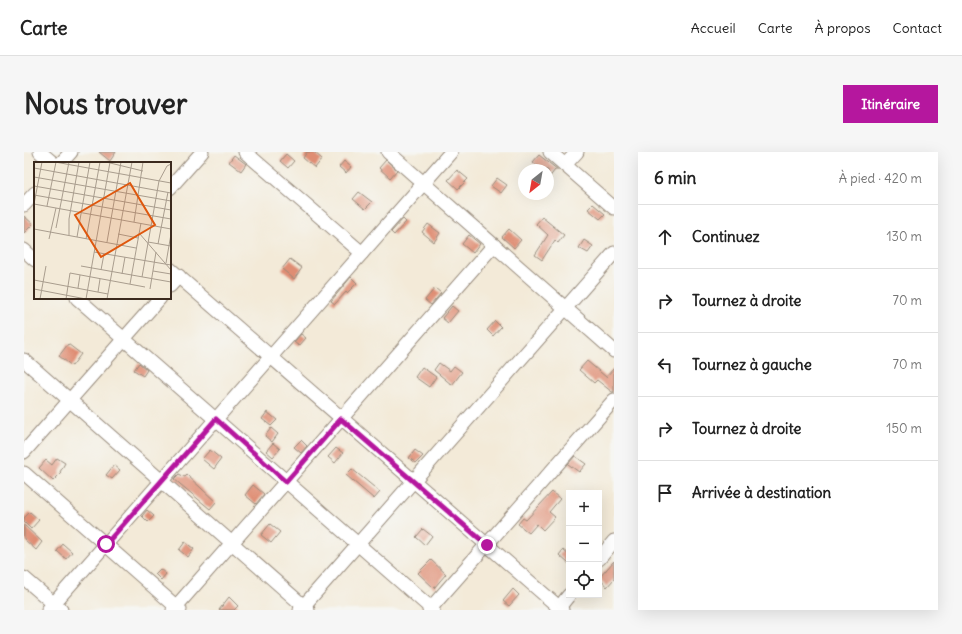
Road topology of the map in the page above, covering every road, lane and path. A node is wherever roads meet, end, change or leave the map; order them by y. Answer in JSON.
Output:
{"nodes":[{"id":1,"x":40,"y":152,"type":"edge"},
{"id":2,"x":71,"y":152,"type":"edge"},
{"id":3,"x":202,"y":152,"type":"edge"},
{"id":4,"x":245,"y":152,"type":"edge"},
{"id":5,"x":388,"y":152,"type":"edge"},
{"id":6,"x":451,"y":152,"type":"edge"},
{"id":7,"x":550,"y":152,"type":"edge"},
{"id":8,"x":577,"y":152,"type":"edge"},
{"id":9,"x":191,"y":157,"type":"edge"},
{"id":10,"x":52,"y":162,"type":"edge"},
{"id":11,"x":62,"y":162,"type":"edge"},
{"id":12,"x":565,"y":165,"type":"junction"},
{"id":13,"x":424,"y":183,"type":"junction"},
{"id":14,"x":171,"y":187,"type":"edge"},
{"id":15,"x":34,"y":194,"type":"edge"},
{"id":16,"x":24,"y":205,"type":"edge"},
{"id":17,"x":614,"y":208,"type":"edge"},
{"id":18,"x":494,"y":245,"type":"junction"},
{"id":19,"x":24,"y":250,"type":"edge"},
{"id":20,"x":362,"y":253,"type":"junction"},
{"id":21,"x":614,"y":253,"type":"edge"},
{"id":22,"x":34,"y":259,"type":"edge"},
{"id":23,"x":173,"y":277,"type":"edge"},
{"id":24,"x":78,"y":299,"type":"edge"},
{"id":25,"x":159,"y":299,"type":"edge"},
{"id":26,"x":566,"y":308,"type":"junction"},
{"id":27,"x":123,"y":340,"type":"junction"},
{"id":28,"x":614,"y":351,"type":"edge"},
{"id":29,"x":271,"y":356,"type":"junction"},
{"id":30,"x":24,"y":360,"type":"edge"},
{"id":31,"x":614,"y":400,"type":"edge"},
{"id":32,"x":69,"y":401,"type":"junction"},
{"id":33,"x":216,"y":419,"type":"junction"},
{"id":34,"x":341,"y":419,"type":"junction"},
{"id":35,"x":24,"y":452,"type":"edge"},
{"id":36,"x":24,"y":473,"type":"edge"},
{"id":37,"x":162,"y":480,"type":"junction"},
{"id":38,"x":413,"y":481,"type":"junction"},
{"id":39,"x":286,"y":482,"type":"junction"},
{"id":40,"x":614,"y":541,"type":"edge"},
{"id":41,"x":232,"y":543,"type":"junction"},
{"id":42,"x":106,"y":544,"type":"junction"},
{"id":43,"x":358,"y":545,"type":"junction"},
{"id":44,"x":487,"y":545,"type":"junction"},
{"id":45,"x":602,"y":555,"type":"edge"},
{"id":46,"x":24,"y":578,"type":"edge"},
{"id":47,"x":567,"y":598,"type":"edge"},
{"id":48,"x":54,"y":608,"type":"edge"},
{"id":49,"x":177,"y":609,"type":"edge"},
{"id":50,"x":304,"y":609,"type":"edge"},
{"id":51,"x":431,"y":609,"type":"edge"},
{"id":52,"x":559,"y":609,"type":"edge"}],
"edges":[{"from":1,"to":10,"type":"street"},
{"from":2,"to":11,"type":"street"},
{"from":3,"to":9,"type":"street"},
{"from":4,"to":20,"type":"street"},
{"from":5,"to":13,"type":"street"},
{"from":6,"to":13,"type":"street"},
{"from":7,"to":12,"type":"street"},
{"from":8,"to":12,"type":"street"},
{"from":9,"to":14,"type":"street"},
{"from":12,"to":17,"type":"street"},
{"from":13,"to":18,"type":"street"},
{"from":13,"to":20,"type":"street"},
{"from":15,"to":16,"type":"street"},
{"from":18,"to":26,"type":"street"},
{"from":18,"to":34,"type":"street"},
{"from":19,"to":22,"type":"street"},
{"from":20,"to":29,"type":"street"},
{"from":21,"to":26,"type":"street"},
{"from":23,"to":29,"type":"street"},
{"from":24,"to":27,"type":"street"},
{"from":25,"to":27,"type":"street"},
{"from":26,"to":28,"type":"street"},
{"from":26,"to":38,"type":"street"},
{"from":27,"to":32,"type":"street"},
{"from":27,"to":33,"type":"street"},
{"from":29,"to":33,"type":"street"},
{"from":29,"to":34,"type":"street"},
{"from":30,"to":32,"type":"street"},
{"from":31,"to":44,"type":"street"},
{"from":32,"to":35,"type":"street"},
{"from":32,"to":37,"type":"street"},
{"from":33,"to":37,"type":"street"},
{"from":33,"to":39,"type":"street"},
{"from":34,"to":38,"type":"street"},
{"from":34,"to":39,"type":"street"},
{"from":36,"to":42,"type":"street"},
{"from":37,"to":41,"type":"street"},
{"from":37,"to":42,"type":"street"},
{"from":38,"to":43,"type":"street"},
{"from":38,"to":44,"type":"street"},
{"from":39,"to":41,"type":"street"},
{"from":39,"to":43,"type":"street"},
{"from":40,"to":45,"type":"street"},
{"from":41,"to":49,"type":"street"},
{"from":41,"to":50,"type":"street"},
{"from":42,"to":48,"type":"street"},
{"from":42,"to":49,"type":"street"},
{"from":43,"to":50,"type":"street"},
{"from":43,"to":51,"type":"street"},
{"from":44,"to":51,"type":"street"},
{"from":44,"to":52,"type":"street"},
{"from":46,"to":48,"type":"street"},
{"from":47,"to":52,"type":"street"}]}
